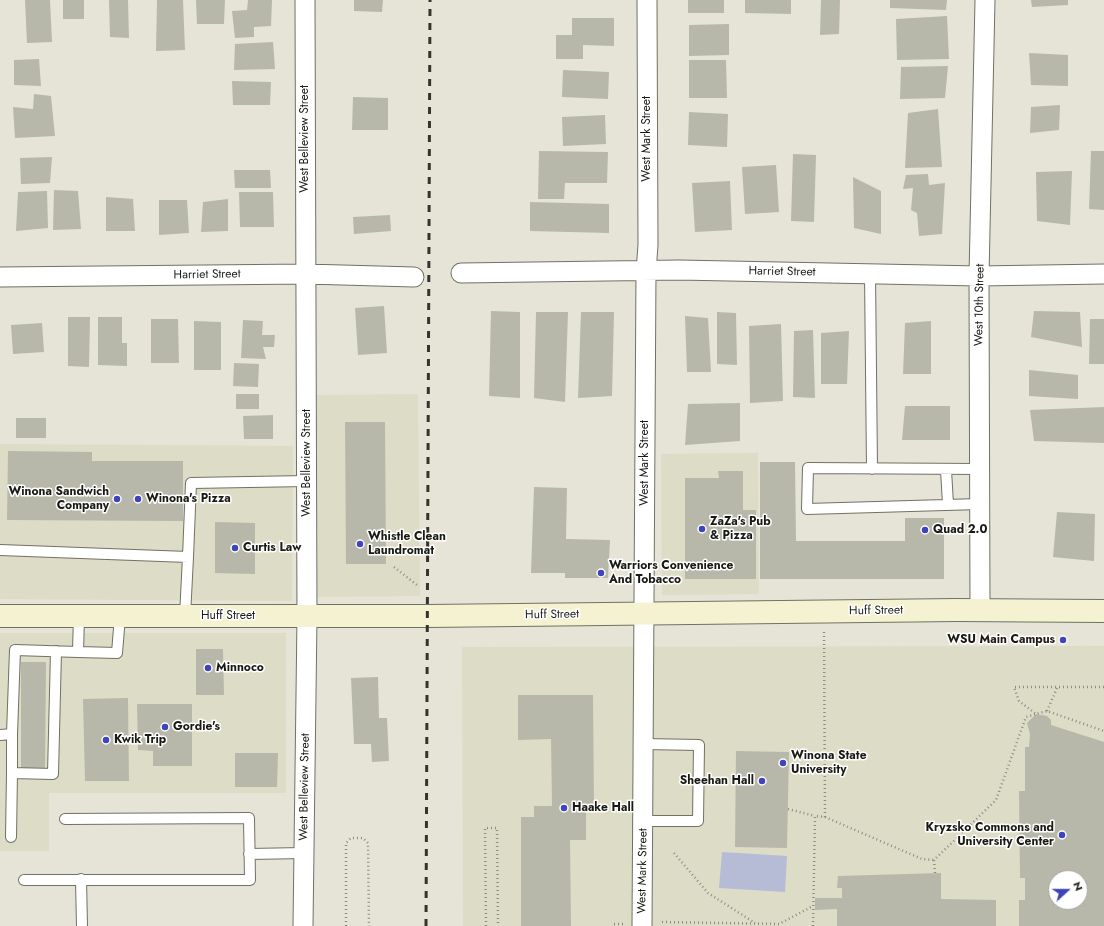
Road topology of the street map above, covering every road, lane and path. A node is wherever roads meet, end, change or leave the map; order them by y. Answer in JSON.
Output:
{"nodes":[{"id":1,"x":305,"y":0,"type":"edge"},
{"id":2,"x":647,"y":0,"type":"edge"},
{"id":3,"x":985,"y":0,"type":"edge"},
{"id":4,"x":646,"y":272,"type":"junction"},
{"id":5,"x":461,"y":273,"type":"dead end"},
{"id":6,"x":870,"y":273,"type":"junction"},
{"id":7,"x":306,"y":274,"type":"junction"},
{"id":8,"x":1104,"y":274,"type":"edge"},
{"id":9,"x":979,"y":276,"type":"junction"},
{"id":10,"x":0,"y":277,"type":"edge"},
{"id":11,"x":414,"y":277,"type":"dead end"},
{"id":12,"x":872,"y":469,"type":"junction"},
{"id":13,"x":979,"y":469,"type":"junction"},
{"id":14,"x":946,"y":470,"type":"junction"},
{"id":15,"x":307,"y":481,"type":"junction"},
{"id":16,"x":948,"y":504,"type":"junction"},
{"id":17,"x":980,"y":504,"type":"junction"},
{"id":18,"x":0,"y":550,"type":"edge"},
{"id":19,"x":188,"y":557,"type":"junction"},
{"id":20,"x":394,"y":567,"type":"dead end"},
{"id":21,"x":416,"y":585,"type":"dead end"},
{"id":22,"x":980,"y":610,"type":"junction"},
{"id":23,"x":1104,"y":611,"type":"edge"},
{"id":24,"x":824,"y":612,"type":"junction"},
{"id":25,"x":645,"y":613,"type":"junction"},
{"id":26,"x":0,"y":616,"type":"edge"},
{"id":27,"x":79,"y":616,"type":"junction"},
{"id":28,"x":120,"y":616,"type":"junction"},
{"id":29,"x":185,"y":616,"type":"junction"},
{"id":30,"x":307,"y":616,"type":"junction"},
{"id":31,"x":56,"y":651,"type":"junction"},
{"id":32,"x":78,"y":652,"type":"junction"},
{"id":33,"x":1104,"y":687,"type":"edge"},
{"id":34,"x":1057,"y":688,"type":"junction"},
{"id":35,"x":1047,"y":711,"type":"junction"},
{"id":36,"x":1036,"y":714,"type":"junction"},
{"id":37,"x":1104,"y":731,"type":"edge"},
{"id":38,"x":0,"y":735,"type":"edge"},
{"id":39,"x":15,"y":739,"type":"junction"},
{"id":40,"x":644,"y":744,"type":"junction"},
{"id":41,"x":12,"y":773,"type":"junction"},
{"id":42,"x":788,"y":809,"type":"dead end"},
{"id":43,"x":815,"y":816,"type":"junction"},
{"id":44,"x":825,"y":817,"type":"junction"},
{"id":45,"x":65,"y":819,"type":"dead end"},
{"id":46,"x":643,"y":821,"type":"junction"},
{"id":47,"x":11,"y":837,"type":"dead end"},
{"id":48,"x":304,"y":852,"type":"junction"},
{"id":49,"x":249,"y":854,"type":"junction"},
{"id":50,"x":674,"y":854,"type":"dead end"},
{"id":51,"x":934,"y":860,"type":"junction"},
{"id":52,"x":935,"y":873,"type":"dead end"},
{"id":53,"x":24,"y":880,"type":"dead end"},
{"id":54,"x":81,"y":880,"type":"junction"},
{"id":55,"x":813,"y":906,"type":"junction"},
{"id":56,"x":614,"y":924,"type":"dead end"},
{"id":57,"x":755,"y":924,"type":"junction"},
{"id":58,"x":642,"y":925,"type":"edge"},
{"id":59,"x":780,"y":925,"type":"edge"},
{"id":60,"x":82,"y":926,"type":"edge"},
{"id":61,"x":303,"y":926,"type":"edge"},
{"id":62,"x":346,"y":926,"type":"edge"},
{"id":63,"x":369,"y":926,"type":"edge"},
{"id":64,"x":486,"y":926,"type":"edge"},
{"id":65,"x":498,"y":926,"type":"edge"},
{"id":66,"x":813,"y":926,"type":"edge"}],
"edges":[{"from":1,"to":7,"type":"street","name":"West Belleview Street"},
{"from":2,"to":4,"type":"street","name":"West Mark Street"},
{"from":3,"to":9,"type":"street","name":"West 10th Street"},
{"from":4,"to":5,"type":"street","name":"Harriet Street"},
{"from":4,"to":6,"type":"street","name":"Harriet Street"},
{"from":4,"to":25,"type":"street","name":"West Mark Street"},
{"from":6,"to":9,"type":"street","name":"Harriet Street"},
{"from":6,"to":12,"type":"lane"},
{"from":7,"to":10,"type":"street","name":"Harriet Street"},
{"from":7,"to":11,"type":"street","name":"Harriet Street"},
{"from":7,"to":15,"type":"street","name":"West Belleview Street"},
{"from":8,"to":9,"type":"street","name":"Harriet Street"},
{"from":9,"to":13,"type":"street","name":"West 10th Street"},
{"from":12,"to":14,"type":"lane"},
{"from":12,"to":16,"type":"lane"},
{"from":13,"to":14,"type":"lane"},
{"from":13,"to":17,"type":"street","name":"West 10th Street"},
{"from":14,"to":16,"type":"lane"},
{"from":15,"to":19,"type":"lane"},
{"from":15,"to":30,"type":"street","name":"West Belleview Street"},
{"from":16,"to":17,"type":"lane"},
{"from":17,"to":22,"type":"street","name":"West 10th Street"},
{"from":18,"to":19,"type":"lane"},
{"from":19,"to":29,"type":"lane"},
{"from":20,"to":21,"type":"path"},
{"from":22,"to":23,"type":"main road","name":"Huff Street"},
{"from":22,"to":24,"type":"main road","name":"Huff Street"},
{"from":24,"to":25,"type":"main road","name":"Huff Street"},
{"from":24,"to":44,"type":"path"},
{"from":25,"to":30,"type":"main road","name":"Huff Street"},
{"from":25,"to":40,"type":"street","name":"West Mark Street"},
{"from":26,"to":27,"type":"main road","name":"Huff Street"},
{"from":27,"to":28,"type":"main road","name":"Huff Street"},
{"from":27,"to":32,"type":"lane"},
{"from":28,"to":29,"type":"main road","name":"Huff Street"},
{"from":28,"to":32,"type":"lane"},
{"from":29,"to":30,"type":"main road","name":"Huff Street"},
{"from":30,"to":48,"type":"street","name":"West Belleview Street"},
{"from":31,"to":32,"type":"lane"},
{"from":31,"to":39,"type":"lane"},
{"from":31,"to":41,"type":"lane"},
{"from":33,"to":34,"type":"path"},
{"from":34,"to":35,"type":"path"},
{"from":34,"to":36,"type":"path"},
{"from":35,"to":36,"type":"path"},
{"from":35,"to":37,"type":"path"},
{"from":36,"to":51,"type":"path"},
{"from":38,"to":39,"type":"lane"},
{"from":39,"to":41,"type":"lane"},
{"from":40,"to":46,"type":"street","name":"West Mark Street"},
{"from":40,"to":46,"type":"lane"},
{"from":41,"to":47,"type":"lane"},
{"from":42,"to":43,"type":"path"},
{"from":43,"to":44,"type":"path"},
{"from":43,"to":55,"type":"path"},
{"from":44,"to":51,"type":"path"},
{"from":45,"to":49,"type":"lane"},
{"from":46,"to":58,"type":"street","name":"West Mark Street"},
{"from":48,"to":49,"type":"lane"},
{"from":48,"to":61,"type":"street","name":"West Belleview Street"},
{"from":49,"to":54,"type":"lane"},
{"from":50,"to":57,"type":"path"},
{"from":51,"to":52,"type":"path"},
{"from":53,"to":54,"type":"lane"},
{"from":54,"to":60,"type":"lane"},
{"from":55,"to":59,"type":"path"},
{"from":55,"to":66,"type":"path"},
{"from":56,"to":58,"type":"path"},
{"from":57,"to":58,"type":"path"},
{"from":57,"to":59,"type":"path"},
{"from":62,"to":63,"type":"path"},
{"from":64,"to":65,"type":"path"}]}
